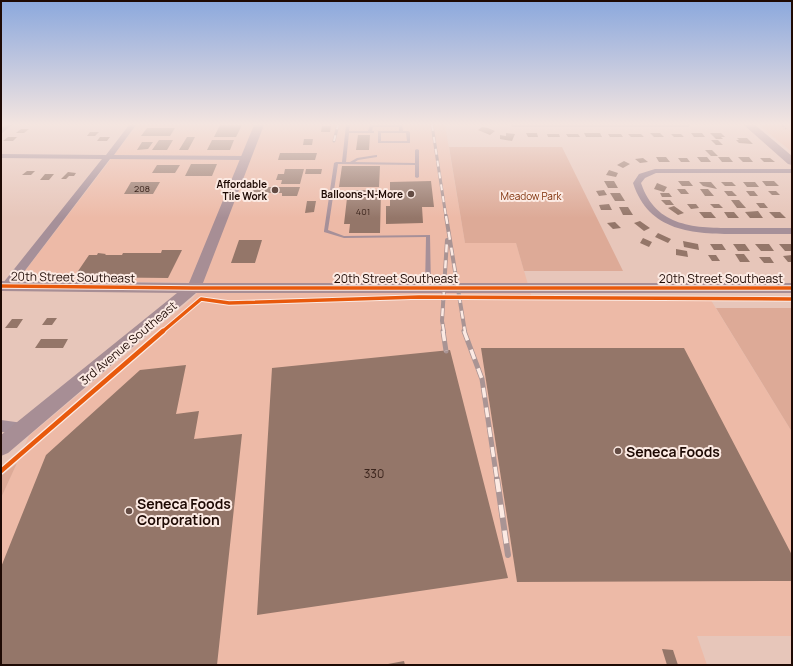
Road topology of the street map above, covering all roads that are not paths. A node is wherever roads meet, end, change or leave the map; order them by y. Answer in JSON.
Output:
{"nodes":[{"id":1,"x":10,"y":156,"type":"edge"},
{"id":2,"x":345,"y":156,"type":"edge"},
{"id":3,"x":376,"y":156,"type":"dead end"},
{"id":4,"x":417,"y":156,"type":"edge"},
{"id":5,"x":108,"y":157,"type":"junction"},
{"id":6,"x":246,"y":158,"type":"joint"},
{"id":7,"x":344,"y":163,"type":"junction"},
{"id":8,"x":351,"y":163,"type":"junction"},
{"id":9,"x":417,"y":164,"type":"junction"},
{"id":10,"x":792,"y":171,"type":"edge"},
{"id":11,"x":418,"y":177,"type":"dead end"},
{"id":12,"x":792,"y":231,"type":"edge"},
{"id":13,"x":4,"y":286,"type":"edge"},
{"id":14,"x":193,"y":288,"type":"junction"},
{"id":15,"x":428,"y":288,"type":"junction"},
{"id":16,"x":792,"y":288,"type":"edge"},
{"id":17,"x":1,"y":426,"type":"edge"},
{"id":18,"x":25,"y":428,"type":"junction"},
{"id":19,"x":1,"y":447,"type":"edge"}],
"edges":[{"from":1,"to":5,"type":"street"},
{"from":2,"to":7,"type":"lane"},
{"from":3,"to":8,"type":"lane"},
{"from":4,"to":9,"type":"lane"},
{"from":5,"to":6,"type":"street"},
{"from":5,"to":13,"type":"street"},
{"from":6,"to":14,"type":"street","name":"3rd Avenue Southeast"},
{"from":7,"to":8,"type":"lane"},
{"from":7,"to":15,"type":"lane"},
{"from":8,"to":9,"type":"lane"},
{"from":9,"to":11,"type":"lane"},
{"from":10,"to":12,"type":"street"},
{"from":13,"to":14,"type":"street","name":"20th Street Southeast"},
{"from":14,"to":15,"type":"street","name":"20th Street Southeast"},
{"from":14,"to":18,"type":"street","name":"3rd Avenue Southeast"},
{"from":15,"to":16,"type":"street","name":"20th Street Southeast"},
{"from":17,"to":18,"type":"street"},
{"from":18,"to":19,"type":"street","name":"3rd Avenue Southeast"}]}
